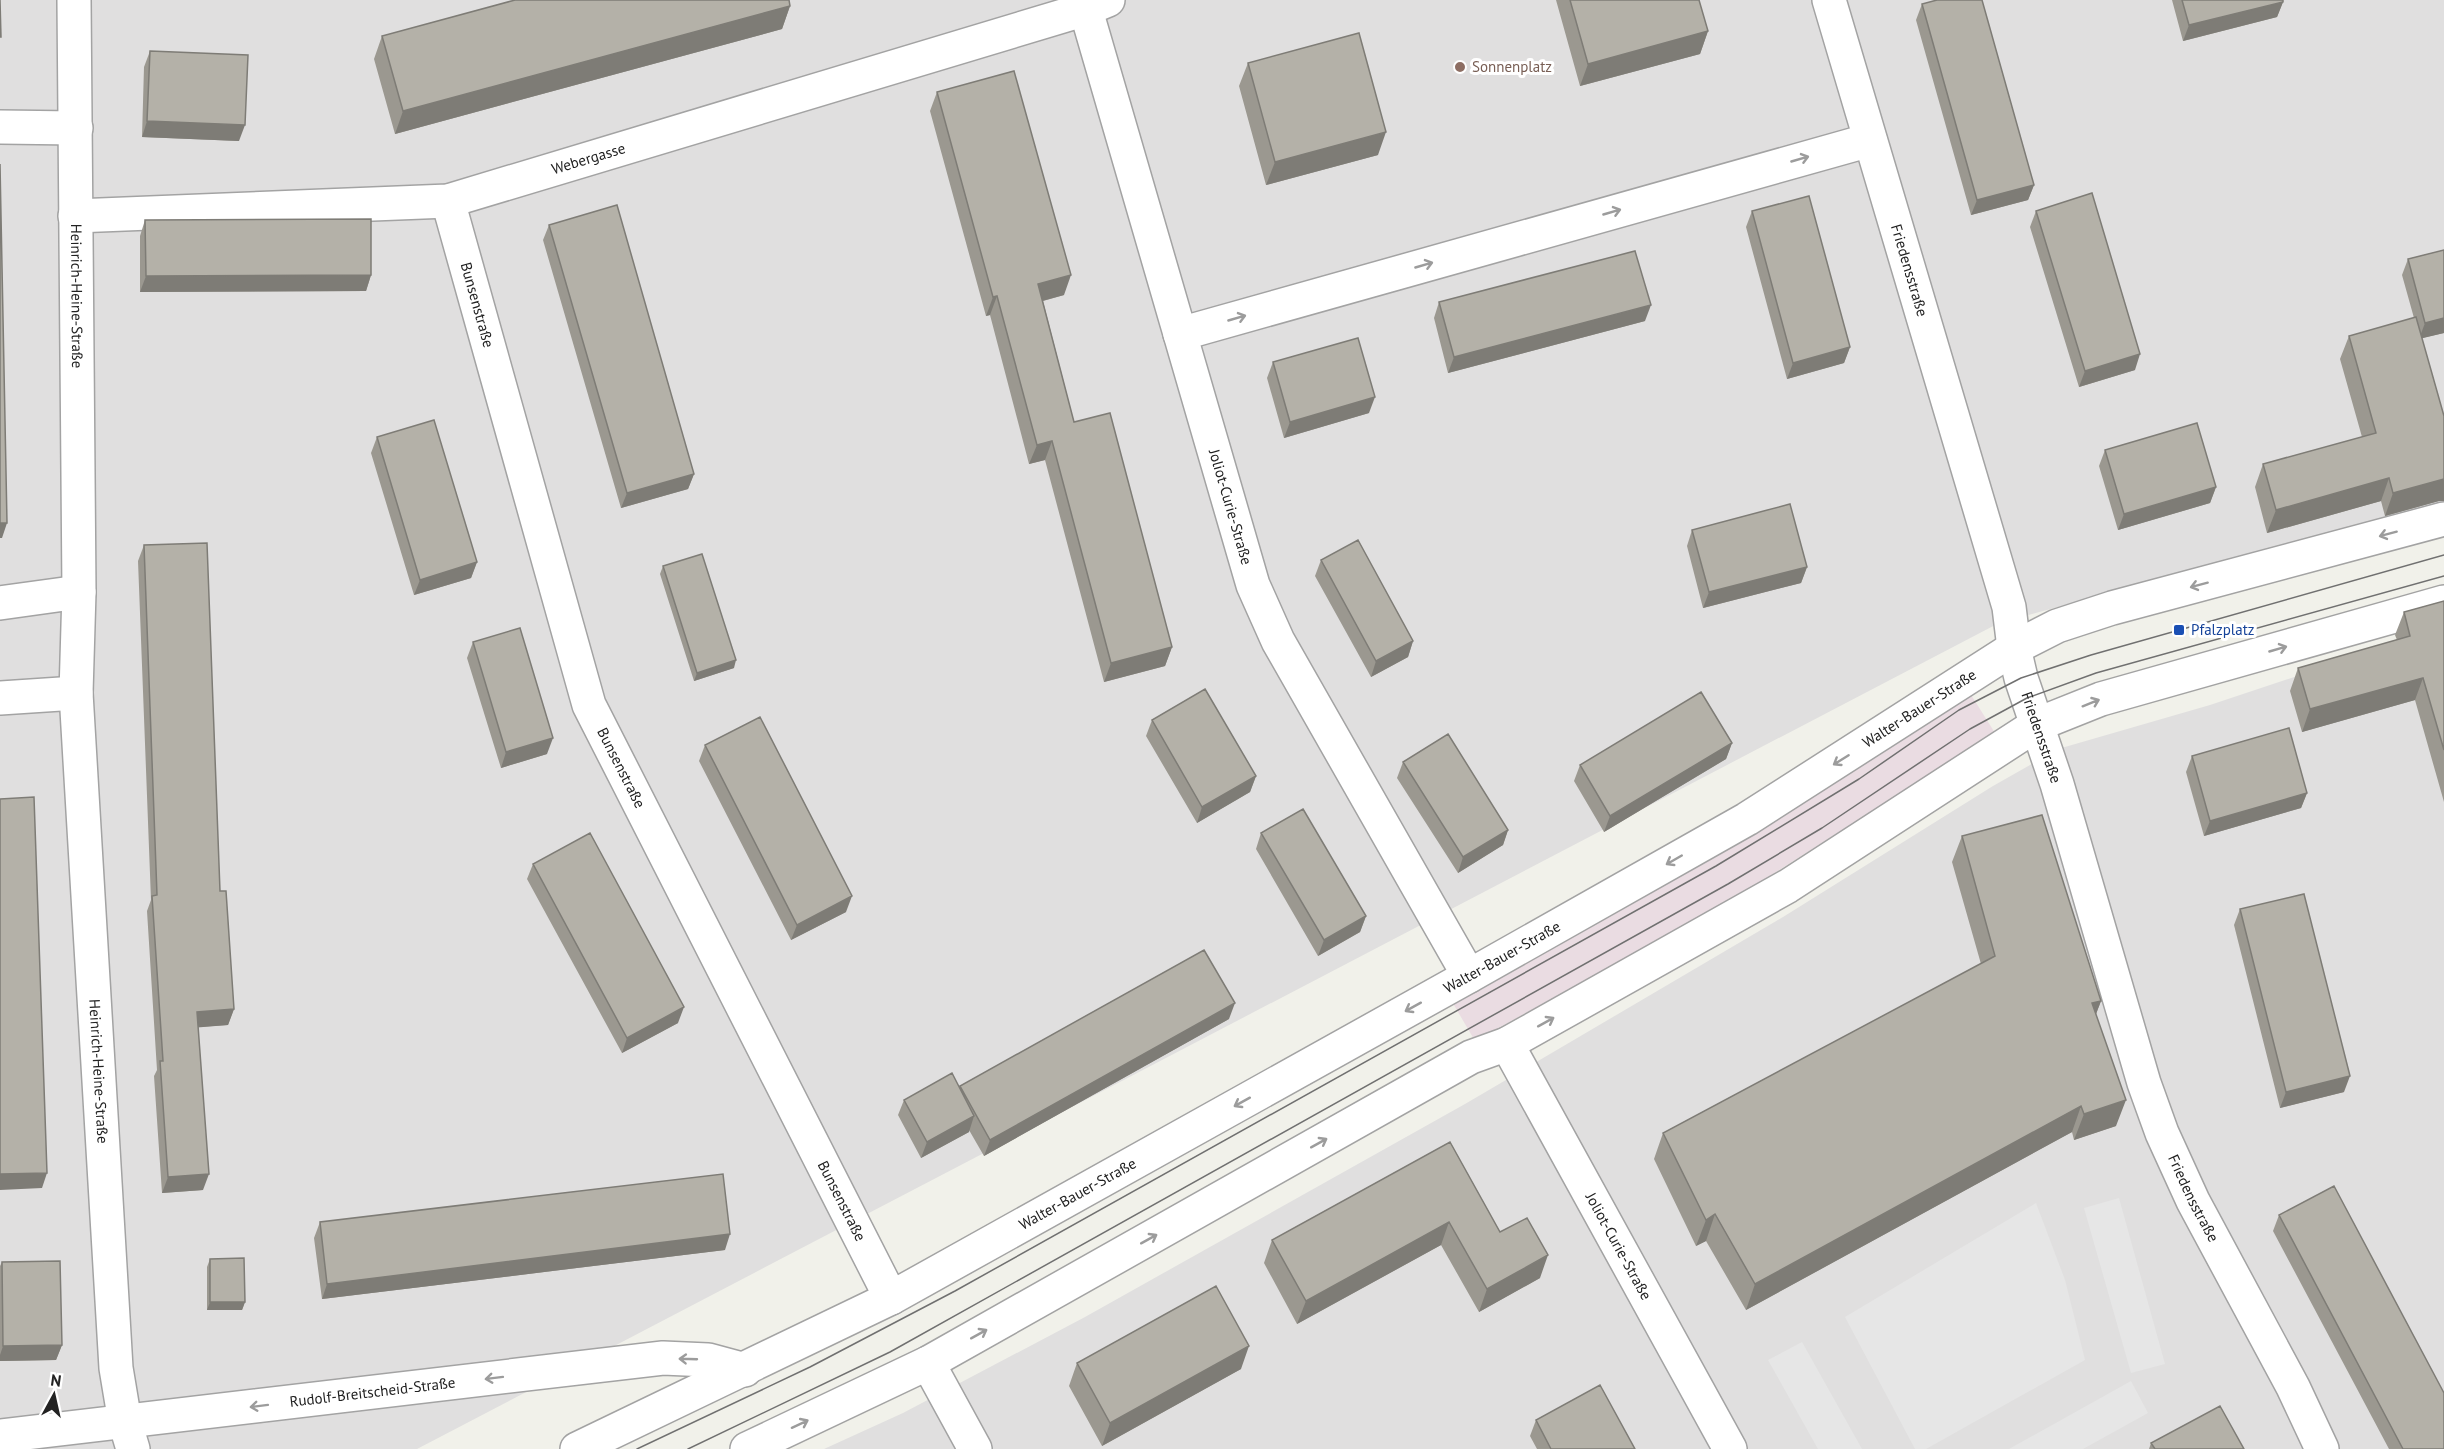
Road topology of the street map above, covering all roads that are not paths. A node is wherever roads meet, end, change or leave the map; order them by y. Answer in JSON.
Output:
{"nodes":[{"id":1,"x":74,"y":0,"type":"edge"},
{"id":2,"x":1829,"y":0,"type":"edge"},
{"id":3,"x":1092,"y":3,"type":"edge"},
{"id":4,"x":0,"y":127,"type":"edge"},
{"id":5,"x":76,"y":128,"type":"junction"},
{"id":6,"x":1870,"y":140,"type":"junction"},
{"id":7,"x":448,"y":201,"type":"junction"},
{"id":8,"x":75,"y":216,"type":"junction"},
{"id":9,"x":1180,"y":334,"type":"junction"},
{"id":10,"x":2444,"y":519,"type":"edge"},
{"id":11,"x":79,"y":592,"type":"junction"},
{"id":12,"x":2444,"y":602,"type":"edge"},
{"id":13,"x":0,"y":603,"type":"edge"},
{"id":14,"x":2014,"y":648,"type":"junction"},
{"id":15,"x":76,"y":693,"type":"junction"},
{"id":16,"x":0,"y":698,"type":"edge"},
{"id":17,"x":2036,"y":725,"type":"junction"},
{"id":18,"x":1469,"y":976,"type":"junction"},
{"id":19,"x":1507,"y":1044,"type":"junction"},
{"id":20,"x":891,"y":1298,"type":"junction"},
{"id":21,"x":928,"y":1363,"type":"junction"},
{"id":22,"x":746,"y":1370,"type":"junction"},
{"id":23,"x":129,"y":1435,"type":"edge"},
{"id":24,"x":0,"y":1436,"type":"edge"},
{"id":25,"x":577,"y":1449,"type":"edge"},
{"id":26,"x":747,"y":1449,"type":"edge"},
{"id":27,"x":975,"y":1449,"type":"edge"},
{"id":28,"x":1730,"y":1449,"type":"edge"},
{"id":29,"x":2322,"y":1449,"type":"edge"}],
"edges":[{"from":1,"to":5,"type":"street","name":"Heinrich-Heine-Straße"},
{"from":2,"to":6,"type":"street","name":"Friedensstraße"},
{"from":3,"to":7,"type":"street","name":"Webergasse"},
{"from":3,"to":9,"type":"street","name":"Joliot-Curie-Straße"},
{"from":4,"to":5,"type":"street"},
{"from":5,"to":8,"type":"street","name":"Heinrich-Heine-Straße"},
{"from":9,"to":6,"type":"street","one_way":true},
{"from":6,"to":14,"type":"street","name":"Friedensstraße"},
{"from":7,"to":8,"type":"street","name":"Webergasse"},
{"from":7,"to":20,"type":"street","name":"Bunsenstraße"},
{"from":8,"to":11,"type":"street","name":"Heinrich-Heine-Straße"},
{"from":9,"to":18,"type":"street","name":"Joliot-Curie-Straße"},
{"from":10,"to":14,"type":"street","name":"Walter-Bauer-Straße","one_way":true},
{"from":11,"to":13,"type":"street"},
{"from":11,"to":15,"type":"street","name":"Heinrich-Heine-Straße"},
{"from":17,"to":12,"type":"street","one_way":true},
{"from":14,"to":17,"type":"street","name":"Friedensstraße"},
{"from":14,"to":18,"type":"street","name":"Walter-Bauer-Straße","one_way":true},
{"from":15,"to":16,"type":"street"},
{"from":15,"to":23,"type":"street","name":"Heinrich-Heine-Straße"},
{"from":19,"to":17,"type":"street","one_way":true},
{"from":17,"to":29,"type":"street","name":"Friedensstraße"},
{"from":18,"to":20,"type":"street","name":"Walter-Bauer-Straße","one_way":true},
{"from":21,"to":19,"type":"street","one_way":true},
{"from":19,"to":28,"type":"street","name":"Joliot-Curie-Straße"},
{"from":20,"to":22,"type":"street","name":"Walter-Bauer-Straße"},
{"from":26,"to":21,"type":"street","one_way":true},
{"from":21,"to":27,"type":"street"},
{"from":22,"to":23,"type":"street","name":"Rudolf-Breitscheid-Straße","one_way":true},
{"from":22,"to":25,"type":"street","name":"Walter-Bauer-Straße"},
{"from":23,"to":24,"type":"street","name":"Rudolf-Breitscheid-Straße"}]}
